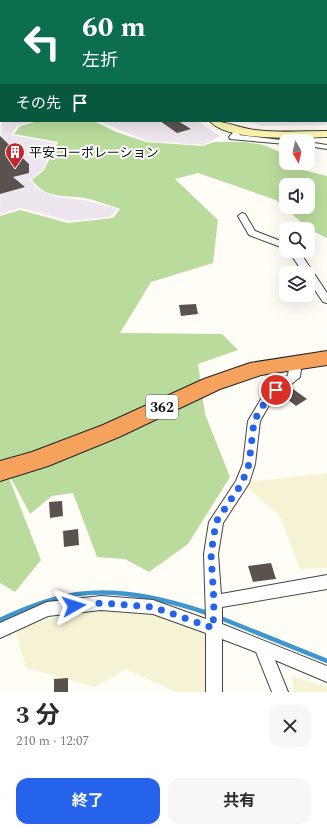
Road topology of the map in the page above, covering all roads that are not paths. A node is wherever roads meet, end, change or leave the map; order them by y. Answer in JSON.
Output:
{"nodes":[{"id":1,"x":218,"y":122,"type":"edge"},
{"id":2,"x":240,"y":130,"type":"junction"},
{"id":3,"x":327,"y":134,"type":"edge"},
{"id":4,"x":279,"y":141,"type":"edge"},
{"id":5,"x":315,"y":145,"type":"edge"},
{"id":6,"x":327,"y":147,"type":"edge"},
{"id":7,"x":242,"y":216,"type":"dead end"},
{"id":8,"x":279,"y":243,"type":"edge"},
{"id":9,"x":315,"y":283,"type":"edge"},
{"id":10,"x":327,"y":300,"type":"edge"},
{"id":11,"x":327,"y":358,"type":"edge"},
{"id":12,"x":296,"y":362,"type":"junction"},
{"id":13,"x":0,"y":471,"type":"edge"},
{"id":14,"x":327,"y":582,"type":"edge"},
{"id":15,"x":213,"y":615,"type":"junction"},
{"id":16,"x":0,"y":630,"type":"edge"},
{"id":17,"x":262,"y":648,"type":"junction"},
{"id":18,"x":327,"y":674,"type":"edge"},
{"id":19,"x":214,"y":692,"type":"edge"},
{"id":20,"x":280,"y":692,"type":"edge"}],
"edges":[{"from":1,"to":2,"type":"street"},
{"from":2,"to":3,"type":"street"},
{"from":2,"to":4,"type":"street"},
{"from":5,"to":6,"type":"street"},
{"from":7,"to":8,"type":"street"},
{"from":9,"to":10,"type":"street"},
{"from":11,"to":12,"type":"highway","number":"362"},
{"from":12,"to":13,"type":"highway","number":"362"},
{"from":12,"to":15,"type":"street"},
{"from":14,"to":15,"type":"street"},
{"from":15,"to":16,"type":"street"},
{"from":15,"to":17,"type":"street"},
{"from":15,"to":19,"type":"street"},
{"from":17,"to":18,"type":"street"},
{"from":17,"to":20,"type":"street"}]}
